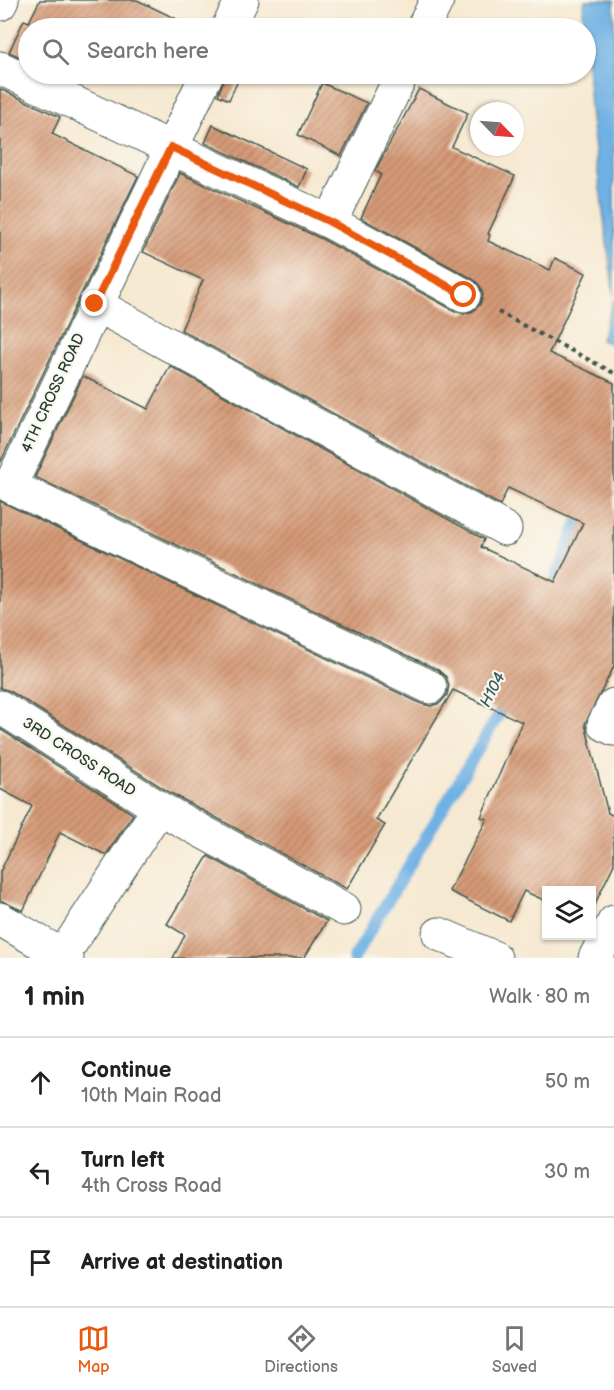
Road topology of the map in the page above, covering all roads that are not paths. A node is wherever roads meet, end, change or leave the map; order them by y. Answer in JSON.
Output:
{"nodes":[{"id":1,"x":2,"y":0,"type":"edge"},
{"id":2,"x":242,"y":0,"type":"edge"},
{"id":3,"x":437,"y":0,"type":"edge"},
{"id":4,"x":0,"y":4,"type":"edge"},
{"id":5,"x":233,"y":18,"type":"edge"},
{"id":6,"x":428,"y":18,"type":"edge"},
{"id":7,"x":0,"y":68,"type":"edge"},
{"id":8,"x":18,"y":76,"type":"edge"},
{"id":9,"x":35,"y":84,"type":"edge"},
{"id":10,"x":202,"y":84,"type":"edge"},
{"id":11,"x":397,"y":84,"type":"edge"},
{"id":12,"x":171,"y":147,"type":"junction"},
{"id":13,"x":330,"y":222,"type":"junction"},
{"id":14,"x":464,"y":295,"type":"road end"},
{"id":15,"x":95,"y":304,"type":"junction"},
{"id":16,"x":505,"y":529,"type":"dead end"},
{"id":17,"x":430,"y":687,"type":"dead end"},
{"id":18,"x":614,"y":705,"type":"edge"},
{"id":19,"x":0,"y":707,"type":"edge"},
{"id":20,"x":614,"y":729,"type":"edge"},
{"id":21,"x":159,"y":808,"type":"junction"},
{"id":22,"x":344,"y":909,"type":"dead end"},
{"id":23,"x":0,"y":919,"type":"edge"},
{"id":24,"x":614,"y":922,"type":"edge"},
{"id":25,"x":440,"y":934,"type":"dead end"},
{"id":26,"x":64,"y":957,"type":"edge"},
{"id":27,"x":495,"y":958,"type":"edge"},
{"id":28,"x":595,"y":958,"type":"edge"}],
"edges":[{"from":1,"to":4,"type":"street"},
{"from":2,"to":5,"type":"street"},
{"from":3,"to":6,"type":"street"},
{"from":7,"to":8,"type":"street"},
{"from":9,"to":12,"type":"street"},
{"from":10,"to":12,"type":"street","name":"4TH CROSS ROAD"},
{"from":11,"to":13,"type":"street"},
{"from":12,"to":13,"type":"street"},
{"from":12,"to":15,"type":"street","name":"4TH CROSS ROAD"},
{"from":13,"to":14,"type":"street"},
{"from":15,"to":16,"type":"street"},
{"from":15,"to":17,"type":"street","name":"4TH CROSS ROAD"},
{"from":18,"to":20,"type":"street"},
{"from":19,"to":21,"type":"street","name":"3RD CROSS ROAD"},
{"from":21,"to":22,"type":"street","name":"3RD CROSS ROAD"},
{"from":21,"to":26,"type":"street"},
{"from":23,"to":26,"type":"street"},
{"from":24,"to":28,"type":"street"},
{"from":25,"to":27,"type":"street"}]}
